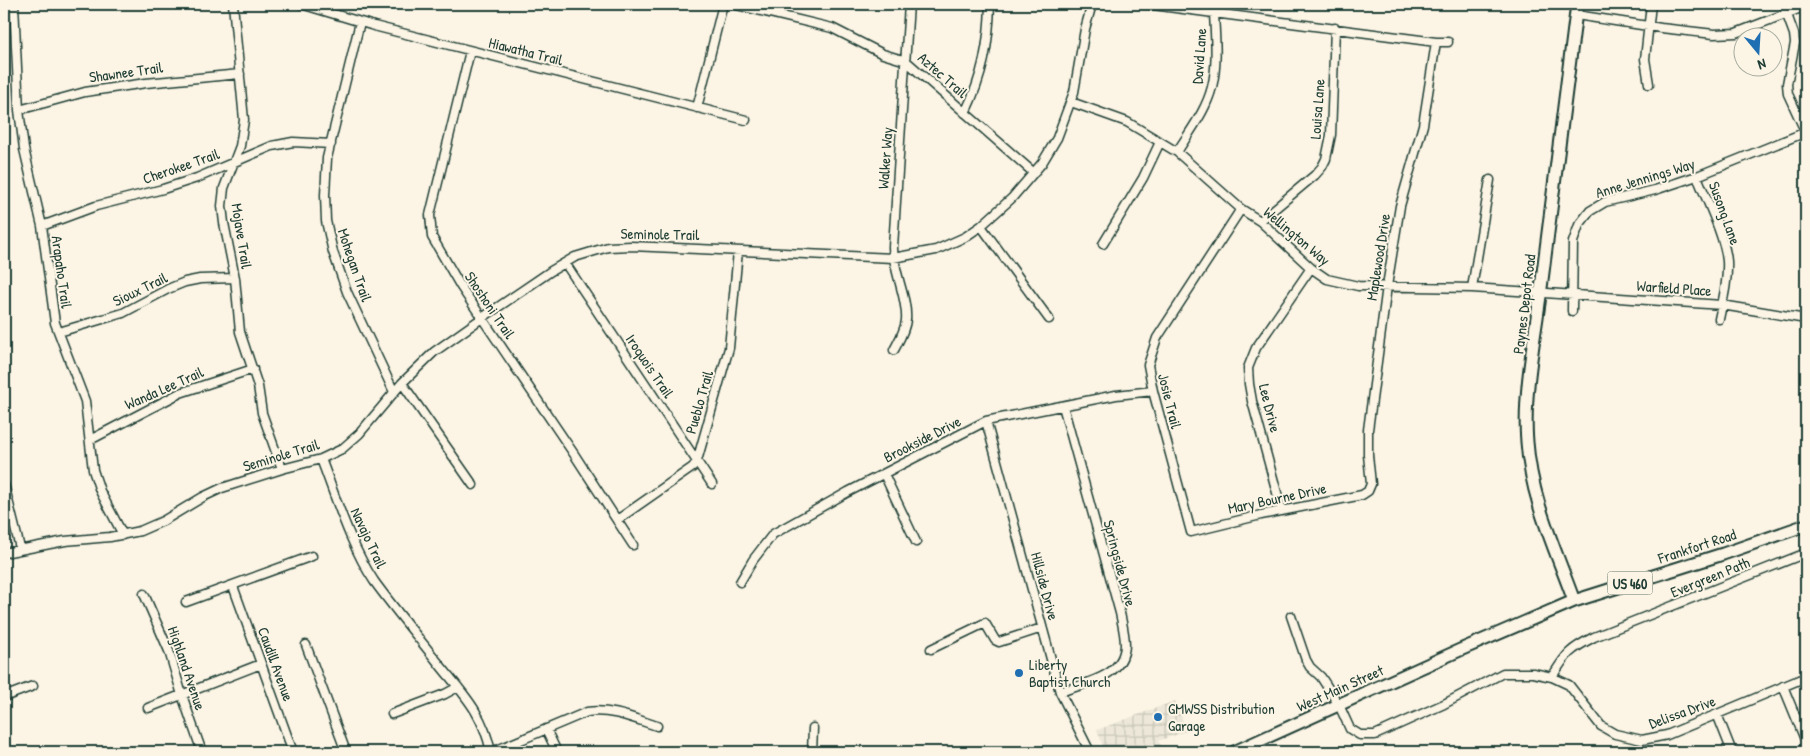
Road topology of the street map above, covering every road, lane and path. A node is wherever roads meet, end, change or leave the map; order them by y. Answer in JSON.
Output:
{"nodes":[{"id":1,"x":14,"y":4,"type":"edge"},
{"id":2,"x":233,"y":4,"type":"edge"},
{"id":3,"x":301,"y":4,"type":"edge"},
{"id":4,"x":723,"y":4,"type":"edge"},
{"id":5,"x":732,"y":4,"type":"edge"},
{"id":6,"x":909,"y":4,"type":"edge"},
{"id":7,"x":990,"y":4,"type":"edge"},
{"id":8,"x":1092,"y":4,"type":"edge"},
{"id":9,"x":1146,"y":4,"type":"edge"},
{"id":10,"x":1651,"y":4,"type":"edge"},
{"id":11,"x":1783,"y":4,"type":"edge"},
{"id":12,"x":1806,"y":6,"type":"edge"},
{"id":13,"x":1576,"y":9,"type":"edge"},
{"id":14,"x":1214,"y":13,"type":"junction"},
{"id":15,"x":1786,"y":14,"type":"junction"},
{"id":16,"x":360,"y":22,"type":"junction"},
{"id":17,"x":1648,"y":26,"type":"junction"},
{"id":18,"x":1336,"y":28,"type":"junction"},
{"id":19,"x":1436,"y":42,"type":"junction"},
{"id":20,"x":1448,"y":42,"type":"dead end"},
{"id":21,"x":470,"y":51,"type":"junction"},
{"id":22,"x":906,"y":61,"type":"junction"},
{"id":23,"x":240,"y":74,"type":"junction"},
{"id":24,"x":1649,"y":84,"type":"dead end"},
{"id":25,"x":1071,"y":102,"type":"junction"},
{"id":26,"x":697,"y":108,"type":"junction"},
{"id":27,"x":19,"y":110,"type":"junction"},
{"id":28,"x":965,"y":113,"type":"junction"},
{"id":29,"x":746,"y":120,"type":"dead end"},
{"id":30,"x":1806,"y":133,"type":"edge"},
{"id":31,"x":1160,"y":142,"type":"junction"},
{"id":32,"x":331,"y":144,"type":"junction"},
{"id":33,"x":1177,"y":152,"type":"junction"},
{"id":34,"x":234,"y":162,"type":"junction"},
{"id":35,"x":1034,"y":173,"type":"junction"},
{"id":36,"x":1697,"y":176,"type":"junction"},
{"id":37,"x":1490,"y":180,"type":"dead end"},
{"id":38,"x":1241,"y":209,"type":"junction"},
{"id":39,"x":1260,"y":221,"type":"junction"},
{"id":40,"x":42,"y":226,"type":"junction"},
{"id":41,"x":981,"y":226,"type":"junction"},
{"id":42,"x":1103,"y":244,"type":"dead end"},
{"id":43,"x":738,"y":251,"type":"junction"},
{"id":44,"x":893,"y":258,"type":"junction"},
{"id":45,"x":565,"y":263,"type":"junction"},
{"id":46,"x":1311,"y":268,"type":"junction"},
{"id":47,"x":235,"y":278,"type":"junction"},
{"id":48,"x":1387,"y":286,"type":"junction"},
{"id":49,"x":1472,"y":288,"type":"junction"},
{"id":50,"x":1540,"y":294,"type":"junction"},
{"id":51,"x":1572,"y":296,"type":"junction"},
{"id":52,"x":1722,"y":305,"type":"junction"},
{"id":53,"x":1572,"y":311,"type":"dead end"},
{"id":54,"x":482,"y":318,"type":"junction"},
{"id":55,"x":1049,"y":319,"type":"dead end"},
{"id":56,"x":1719,"y":319,"type":"dead end"},
{"id":57,"x":1806,"y":319,"type":"edge"},
{"id":58,"x":59,"y":332,"type":"junction"},
{"id":59,"x":894,"y":350,"type":"dead end"},
{"id":60,"x":253,"y":369,"type":"junction"},
{"id":61,"x":402,"y":383,"type":"junction"},
{"id":62,"x":394,"y":392,"type":"junction"},
{"id":63,"x":1153,"y":392,"type":"junction"},
{"id":64,"x":1063,"y":406,"type":"junction"},
{"id":65,"x":986,"y":421,"type":"junction"},
{"id":66,"x":90,"y":440,"type":"junction"},
{"id":67,"x":321,"y":459,"type":"junction"},
{"id":68,"x":697,"y":461,"type":"junction"},
{"id":69,"x":282,"y":469,"type":"junction"},
{"id":70,"x":884,"y":474,"type":"junction"},
{"id":71,"x":4,"y":484,"type":"edge"},
{"id":72,"x":712,"y":484,"type":"dead end"},
{"id":73,"x":473,"y":486,"type":"dead end"},
{"id":74,"x":1368,"y":490,"type":"joint"},
{"id":75,"x":1282,"y":511,"type":"junction"},
{"id":76,"x":617,"y":520,"type":"junction"},
{"id":77,"x":1806,"y":525,"type":"edge"},
{"id":78,"x":1191,"y":532,"type":"joint"},
{"id":79,"x":123,"y":535,"type":"junction"},
{"id":80,"x":916,"y":542,"type":"dead end"},
{"id":81,"x":633,"y":546,"type":"dead end"},
{"id":82,"x":20,"y":548,"type":"junction"},
{"id":83,"x":4,"y":553,"type":"edge"},
{"id":84,"x":1806,"y":553,"type":"edge"},
{"id":85,"x":312,"y":556,"type":"dead end"},
{"id":86,"x":740,"y":582,"type":"dead end"},
{"id":87,"x":233,"y":586,"type":"junction"},
{"id":88,"x":144,"y":594,"type":"dead end"},
{"id":89,"x":1574,"y":601,"type":"junction"},
{"id":90,"x":186,"y":602,"type":"dead end"},
{"id":91,"x":1291,"y":616,"type":"dead end"},
{"id":92,"x":1042,"y":628,"type":"junction"},
{"id":93,"x":306,"y":645,"type":"dead end"},
{"id":94,"x":931,"y":649,"type":"dead end"},
{"id":95,"x":1458,"y":651,"type":"joint"},
{"id":96,"x":261,"y":664,"type":"junction"},
{"id":97,"x":1552,"y":677,"type":"junction"},
{"id":98,"x":1806,"y":677,"type":"edge"},
{"id":99,"x":33,"y":686,"type":"dead end"},
{"id":100,"x":1783,"y":686,"type":"junction"},
{"id":101,"x":458,"y":687,"type":"junction"},
{"id":102,"x":1060,"y":692,"type":"junction"},
{"id":103,"x":182,"y":696,"type":"junction"},
{"id":104,"x":4,"y":697,"type":"edge"},
{"id":105,"x":1339,"y":705,"type":"junction"},
{"id":106,"x":148,"y":708,"type":"dead end"},
{"id":107,"x":392,"y":714,"type":"dead end"},
{"id":108,"x":1717,"y":714,"type":"junction"},
{"id":109,"x":657,"y":726,"type":"dead end"},
{"id":110,"x":813,"y":728,"type":"dead end"},
{"id":111,"x":546,"y":729,"type":"junction"},
{"id":112,"x":1806,"y":742,"type":"edge"},
{"id":113,"x":202,"y":752,"type":"edge"},
{"id":114,"x":293,"y":752,"type":"edge"},
{"id":115,"x":346,"y":752,"type":"edge"},
{"id":116,"x":491,"y":752,"type":"edge"},
{"id":117,"x":557,"y":752,"type":"edge"},
{"id":118,"x":812,"y":752,"type":"edge"},
{"id":119,"x":1090,"y":752,"type":"edge"},
{"id":120,"x":1234,"y":752,"type":"edge"},
{"id":121,"x":1732,"y":752,"type":"edge"}],
"edges":[{"from":1,"to":27,"type":"street","name":"Arapaho Trail"},
{"from":2,"to":23,"type":"street","name":"Mojave Trail"},
{"from":3,"to":16,"type":"street","name":"Hiawatha Trail"},
{"from":4,"to":26,"type":"street"},
{"from":5,"to":22,"type":"street","name":"Aztec Trail"},
{"from":6,"to":22,"type":"street","name":"Walker Way"},
{"from":7,"to":28,"type":"street"},
{"from":8,"to":25,"type":"street","name":"Seminole Trail"},
{"from":9,"to":14,"type":"street"},
{"from":10,"to":17,"type":"street"},
{"from":11,"to":15,"type":"street"},
{"from":12,"to":15,"type":"street"},
{"from":13,"to":17,"type":"street"},
{"from":13,"to":50,"type":"main road","name":"Paynes Depot Road"},
{"from":14,"to":18,"type":"street"},
{"from":14,"to":33,"type":"street","name":"David Lane"},
{"from":15,"to":17,"type":"street"},
{"from":15,"to":30,"type":"street"},
{"from":16,"to":21,"type":"street","name":"Hiawatha Trail"},
{"from":16,"to":32,"type":"street","name":"Mohegan Trail"},
{"from":17,"to":24,"type":"street"},
{"from":18,"to":19,"type":"street"},
{"from":18,"to":39,"type":"street","name":"Louisa Lane"},
{"from":19,"to":20,"type":"street"},
{"from":19,"to":48,"type":"street","name":"Maplewood Drive"},
{"from":21,"to":26,"type":"street","name":"Hiawatha Trail"},
{"from":21,"to":54,"type":"street","name":"Shoshoni Trail"},
{"from":22,"to":28,"type":"street","name":"Aztec Trail"},
{"from":22,"to":44,"type":"street","name":"Walker Way"},
{"from":23,"to":27,"type":"street","name":"Shawnee Trail"},
{"from":23,"to":34,"type":"street","name":"Mojave Trail"},
{"from":25,"to":31,"type":"street","name":"Wellington Way"},
{"from":25,"to":35,"type":"street","name":"Seminole Trail"},
{"from":26,"to":29,"type":"street","name":"Hiawatha Trail"},
{"from":27,"to":40,"type":"street","name":"Arapaho Trail"},
{"from":28,"to":35,"type":"street","name":"Aztec Trail"},
{"from":30,"to":36,"type":"street","name":"Anne Jennings Way"},
{"from":31,"to":33,"type":"street","name":"Wellington Way"},
{"from":31,"to":42,"type":"street"},
{"from":32,"to":34,"type":"street","name":"Cherokee Trail"},
{"from":32,"to":62,"type":"street","name":"Mohegan Trail"},
{"from":33,"to":38,"type":"street","name":"Wellington Way"},
{"from":34,"to":40,"type":"street","name":"Cherokee Trail"},
{"from":34,"to":47,"type":"street","name":"Mojave Trail"},
{"from":35,"to":41,"type":"street","name":"Seminole Trail"},
{"from":36,"to":51,"type":"street","name":"Anne Jennings Way"},
{"from":36,"to":52,"type":"street","name":"Susong Lane"},
{"from":37,"to":49,"type":"street"},
{"from":38,"to":39,"type":"street","name":"Wellington Way"},
{"from":38,"to":63,"type":"street","name":"Josie Trail"},
{"from":39,"to":46,"type":"street","name":"Wellington Way"},
{"from":40,"to":58,"type":"street","name":"Arapaho Trail"},
{"from":41,"to":44,"type":"street","name":"Seminole Trail"},
{"from":41,"to":55,"type":"street"},
{"from":43,"to":44,"type":"street","name":"Seminole Trail"},
{"from":43,"to":45,"type":"street","name":"Seminole Trail"},
{"from":43,"to":68,"type":"street","name":"Pueblo Trail"},
{"from":44,"to":59,"type":"street","name":"Walker Way"},
{"from":45,"to":54,"type":"street","name":"Seminole Trail"},
{"from":45,"to":68,"type":"street","name":"Iroquois Trail"},
{"from":46,"to":48,"type":"street","name":"Wellington Way"},
{"from":46,"to":75,"type":"street","name":"Lee Drive"},
{"from":47,"to":58,"type":"street","name":"Sioux Trail"},
{"from":47,"to":60,"type":"street","name":"Mojave Trail"},
{"from":48,"to":49,"type":"street","name":"Wellington Way"},
{"from":48,"to":74,"type":"street","name":"Maplewood Drive"},
{"from":49,"to":50,"type":"street","name":"Wellington Way"},
{"from":50,"to":51,"type":"street","name":"Warfield Place"},
{"from":50,"to":89,"type":"main road","name":"Paynes Depot Road"},
{"from":51,"to":52,"type":"street","name":"Warfield Place"},
{"from":51,"to":53,"type":"street","name":"Anne Jennings Way"},
{"from":52,"to":56,"type":"street","name":"Susong Lane"},
{"from":52,"to":57,"type":"street","name":"Warfield Place"},
{"from":54,"to":61,"type":"street","name":"Seminole Trail"},
{"from":54,"to":76,"type":"street","name":"Shoshoni Trail"},
{"from":58,"to":66,"type":"street","name":"Arapaho Trail"},
{"from":60,"to":66,"type":"street","name":"Wanda Lee Trail"},
{"from":60,"to":69,"type":"street","name":"Mojave Trail"},
{"from":61,"to":62,"type":"street","name":"Seminole Trail"},
{"from":61,"to":73,"type":"street"},
{"from":62,"to":67,"type":"street","name":"Seminole Trail"},
{"from":63,"to":64,"type":"street","name":"Brookside Drive"},
{"from":63,"to":78,"type":"street","name":"Josie Trail"},
{"from":64,"to":65,"type":"street","name":"Brookside Drive"},
{"from":64,"to":102,"type":"street","name":"Springside Drive"},
{"from":65,"to":70,"type":"street","name":"Brookside Drive"},
{"from":65,"to":92,"type":"street","name":"Hillside Drive"},
{"from":66,"to":79,"type":"street","name":"Arapaho Trail"},
{"from":67,"to":69,"type":"street","name":"Seminole Trail"},
{"from":67,"to":101,"type":"street","name":"Navajo Trail"},
{"from":68,"to":72,"type":"street","name":"Iroquois Trail"},
{"from":68,"to":76,"type":"street"},
{"from":69,"to":79,"type":"street","name":"Seminole Trail"},
{"from":70,"to":80,"type":"street"},
{"from":70,"to":86,"type":"street","name":"Brookside Drive"},
{"from":71,"to":82,"type":"street"},
{"from":74,"to":75,"type":"street","name":"Mary Bourne Drive"},
{"from":75,"to":78,"type":"street","name":"Mary Bourne Drive"},
{"from":76,"to":81,"type":"street","name":"Shoshoni Trail"},
{"from":77,"to":89,"type":"main road","name":"Frankfort Road","number":"US 460"},
{"from":79,"to":82,"type":"street","name":"Seminole Trail"},
{"from":82,"to":83,"type":"street","name":"Seminole Trail"},
{"from":84,"to":97,"type":"street","name":"Evergreen Path"},
{"from":85,"to":87,"type":"street"},
{"from":87,"to":90,"type":"street"},
{"from":87,"to":96,"type":"street","name":"Caudill Avenue"},
{"from":88,"to":103,"type":"street","name":"Highland Avenue"},
{"from":89,"to":95,"type":"main road","name":"Frankfort Road","number":"US 460"},
{"from":91,"to":105,"type":"street"},
{"from":92,"to":94,"type":"street"},
{"from":92,"to":102,"type":"street","name":"Hillside Drive"},
{"from":93,"to":115,"type":"street"},
{"from":95,"to":105,"type":"main road","name":"West Main Street","number":"US 460"},
{"from":96,"to":103,"type":"street"},
{"from":96,"to":114,"type":"street","name":"Caudill Avenue"},
{"from":97,"to":105,"type":"street","name":"Delissa Drive"},
{"from":97,"to":108,"type":"street","name":"Delissa Drive"},
{"from":98,"to":100,"type":"street","name":"Delissa Drive"},
{"from":99,"to":104,"type":"street"},
{"from":100,"to":108,"type":"street","name":"Delissa Drive"},
{"from":100,"to":112,"type":"street"},
{"from":101,"to":107,"type":"street"},
{"from":101,"to":116,"type":"street","name":"Navajo Trail"},
{"from":102,"to":119,"type":"street","name":"Hillside Drive"},
{"from":103,"to":106,"type":"street"},
{"from":103,"to":113,"type":"street","name":"Highland Avenue"},
{"from":105,"to":120,"type":"main road","name":"West Main Street","number":"US 460"},
{"from":108,"to":121,"type":"street"},
{"from":109,"to":111,"type":"street"},
{"from":110,"to":118,"type":"street"},
{"from":111,"to":116,"type":"street"},
{"from":111,"to":117,"type":"street"}]}
